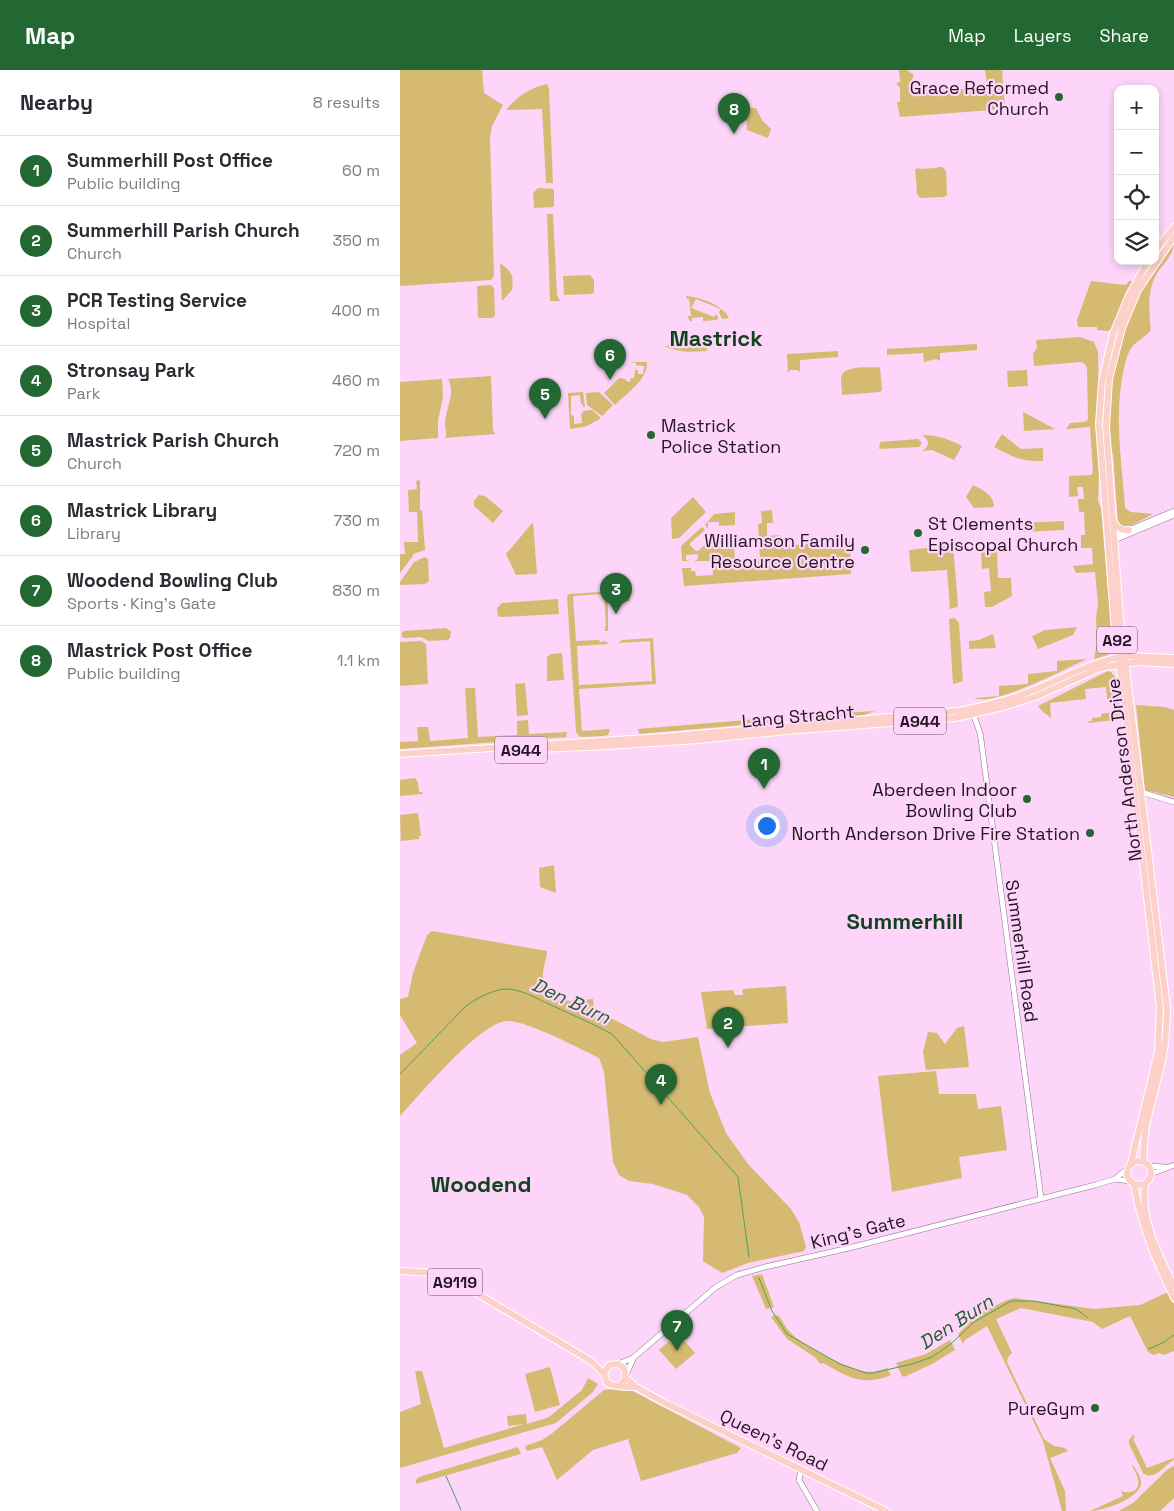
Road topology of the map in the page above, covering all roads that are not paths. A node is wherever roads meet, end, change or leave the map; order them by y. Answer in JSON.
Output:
{"nodes":[{"id":1,"x":1174,"y":227,"type":"edge"},
{"id":2,"x":1174,"y":238,"type":"edge"},
{"id":3,"x":1159,"y":246,"type":"edge"},
{"id":4,"x":1146,"y":265,"type":"edge"},
{"id":5,"x":1174,"y":513,"type":"edge"},
{"id":6,"x":1112,"y":514,"type":"junction"},
{"id":7,"x":1129,"y":530,"type":"junction"},
{"id":8,"x":1111,"y":539,"type":"junction"},
{"id":9,"x":1174,"y":658,"type":"edge"},
{"id":10,"x":1122,"y":660,"type":"junction"},
{"id":11,"x":1174,"y":664,"type":"edge"},
{"id":12,"x":972,"y":711,"type":"junction"},
{"id":13,"x":400,"y":754,"type":"edge"},
{"id":14,"x":1138,"y":793,"type":"junction"},
{"id":15,"x":1174,"y":802,"type":"edge"},
{"id":16,"x":1146,"y":1164,"type":"junction"},
{"id":17,"x":1174,"y":1165,"type":"edge"},
{"id":18,"x":1129,"y":1166,"type":"junction"},
{"id":19,"x":1167,"y":1166,"type":"junction"},
{"id":20,"x":1151,"y":1174,"type":"junction"},
{"id":21,"x":1115,"y":1179,"type":"junction"},
{"id":22,"x":1132,"y":1183,"type":"junction"},
{"id":23,"x":1145,"y":1184,"type":"junction"},
{"id":24,"x":1041,"y":1198,"type":"junction"},
{"id":25,"x":400,"y":1271,"type":"edge"},
{"id":26,"x":1174,"y":1286,"type":"edge"},
{"id":27,"x":1174,"y":1298,"type":"edge"},
{"id":28,"x":633,"y":1358,"type":"junction"},
{"id":29,"x":591,"y":1361,"type":"junction"},
{"id":30,"x":618,"y":1364,"type":"junction"},
{"id":31,"x":609,"y":1365,"type":"junction"},
{"id":32,"x":604,"y":1374,"type":"junction"},
{"id":33,"x":626,"y":1376,"type":"junction"},
{"id":34,"x":620,"y":1385,"type":"junction"},
{"id":35,"x":636,"y":1387,"type":"junction"},
{"id":36,"x":801,"y":1470,"type":"junction"},
{"id":37,"x":817,"y":1511,"type":"edge"},
{"id":38,"x":886,"y":1511,"type":"edge"}],
"edges":[{"from":1,"to":3,"type":"main road"},
{"from":2,"to":6,"type":"main road","name":"North Anderson Drive","number":"A92"},
{"from":4,"to":8,"type":"main road","name":"North Anderson Drive","number":"A92"},
{"from":5,"to":7,"type":"street"},
{"from":5,"to":8,"type":"street"},
{"from":6,"to":7,"type":"main road"},
{"from":6,"to":8,"type":"main road","name":"North Anderson Drive","number":"A92"},
{"from":7,"to":8,"type":"street"},
{"from":8,"to":10,"type":"main road","name":"North Anderson Drive","number":"A92"},
{"from":9,"to":10,"type":"main road","number":"A944"},
{"from":10,"to":11,"type":"main road","number":"A944"},
{"from":10,"to":12,"type":"main road","name":"Lang Stracht","number":"A944"},
{"from":10,"to":14,"type":"main road","name":"North Anderson Drive","number":"A92"},
{"from":12,"to":13,"type":"main road","name":"Lang Stracht","number":"A944"},
{"from":12,"to":24,"type":"street","name":"Summerhill Road"},
{"from":14,"to":15,"type":"street"},
{"from":14,"to":16,"type":"main road","name":"North Anderson Drive","number":"A92"},
{"from":14,"to":18,"type":"main road","name":"North Anderson Drive","number":"A92"},
{"from":16,"to":18,"type":"main road"},
{"from":16,"to":19,"type":"street"},
{"from":16,"to":20,"type":"main road","number":"A92"},
{"from":17,"to":19,"type":"street"},
{"from":18,"to":21,"type":"street","name":"King's Gate"},
{"from":18,"to":22,"type":"main road","number":"A92"},
{"from":19,"to":20,"type":"street"},
{"from":20,"to":23,"type":"main road"},
{"from":21,"to":22,"type":"street","name":"King's Gate"},
{"from":21,"to":24,"type":"street","name":"King's Gate"},
{"from":22,"to":23,"type":"main road"},
{"from":22,"to":27,"type":"main road","number":"A92"},
{"from":23,"to":26,"type":"main road"},
{"from":24,"to":28,"type":"street","name":"King's Gate"},
{"from":25,"to":29,"type":"main road","number":"A9119"},
{"from":28,"to":30,"type":"street","name":"King's Gate"},
{"from":28,"to":33,"type":"street","name":"King's Gate"},
{"from":29,"to":31,"type":"main road","number":"A9119"},
{"from":29,"to":32,"type":"main road","number":"A9119"},
{"from":30,"to":31,"type":"main road","number":"A9119"},
{"from":30,"to":33,"type":"main road","number":"A9119"},
{"from":31,"to":32,"type":"main road"},
{"from":32,"to":34,"type":"main road","number":"A9119"},
{"from":33,"to":34,"type":"main road"},
{"from":33,"to":35,"type":"main road","number":"A9119"},
{"from":34,"to":35,"type":"main road","number":"A9119"},
{"from":35,"to":36,"type":"main road","name":"Queen's Road","number":"A9119"},
{"from":36,"to":37,"type":"street"},
{"from":36,"to":38,"type":"main road","name":"Queen's Road","number":"A9119"}]}
